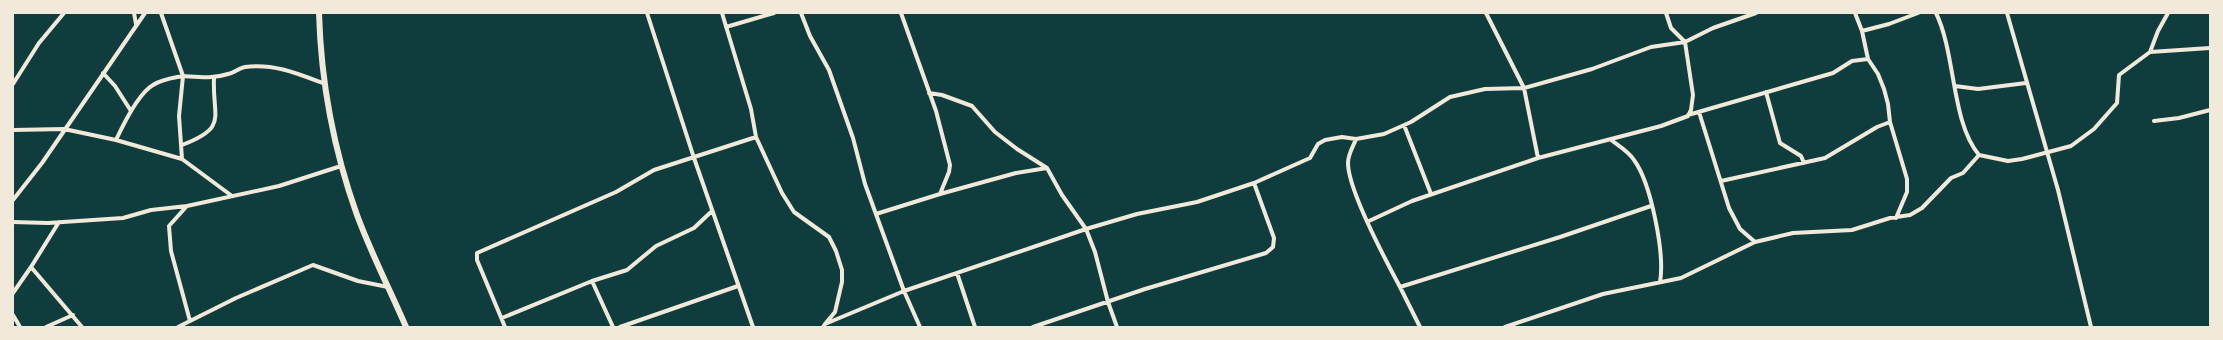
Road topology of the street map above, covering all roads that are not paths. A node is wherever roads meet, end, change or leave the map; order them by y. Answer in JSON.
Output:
{"nodes":[{"id":1,"x":64,"y":13,"type":"edge"},
{"id":2,"x":134,"y":13,"type":"edge"},
{"id":3,"x":144,"y":13,"type":"edge"},
{"id":4,"x":161,"y":13,"type":"edge"},
{"id":5,"x":320,"y":13,"type":"edge"},
{"id":6,"x":647,"y":13,"type":"edge"},
{"id":7,"x":722,"y":13,"type":"edge"},
{"id":8,"x":774,"y":13,"type":"edge"},
{"id":9,"x":801,"y":13,"type":"edge"},
{"id":10,"x":901,"y":13,"type":"edge"},
{"id":11,"x":1486,"y":13,"type":"edge"},
{"id":12,"x":1666,"y":13,"type":"edge"},
{"id":13,"x":1756,"y":13,"type":"edge"},
{"id":14,"x":1855,"y":13,"type":"edge"},
{"id":15,"x":1918,"y":13,"type":"edge"},
{"id":16,"x":1936,"y":13,"type":"edge"},
{"id":17,"x":2007,"y":13,"type":"edge"},
{"id":18,"x":2168,"y":13,"type":"edge"},
{"id":19,"x":136,"y":24,"type":"junction"},
{"id":20,"x":726,"y":27,"type":"junction"},
{"id":21,"x":1862,"y":31,"type":"junction"},
{"id":22,"x":1685,"y":42,"type":"junction"},
{"id":23,"x":2210,"y":48,"type":"edge"},
{"id":24,"x":2150,"y":52,"type":"junction"},
{"id":25,"x":1868,"y":59,"type":"junction"},
{"id":26,"x":103,"y":72,"type":"junction"},
{"id":27,"x":183,"y":76,"type":"junction"},
{"id":28,"x":214,"y":78,"type":"junction"},
{"id":29,"x":2026,"y":83,"type":"junction"},
{"id":30,"x":13,"y":84,"type":"edge"},
{"id":31,"x":325,"y":84,"type":"junction"},
{"id":32,"x":1955,"y":86,"type":"junction"},
{"id":33,"x":1524,"y":88,"type":"junction"},
{"id":34,"x":1766,"y":92,"type":"junction"},
{"id":35,"x":929,"y":93,"type":"junction"},
{"id":36,"x":2210,"y":110,"type":"edge"},
{"id":37,"x":131,"y":111,"type":"junction"},
{"id":38,"x":1699,"y":112,"type":"junction"},
{"id":39,"x":1688,"y":116,"type":"junction"},
{"id":40,"x":2154,"y":121,"type":"dead end"},
{"id":41,"x":1890,"y":122,"type":"junction"},
{"id":42,"x":1404,"y":125,"type":"junction"},
{"id":43,"x":64,"y":129,"type":"junction"},
{"id":44,"x":13,"y":130,"type":"edge"},
{"id":45,"x":756,"y":137,"type":"junction"},
{"id":46,"x":1356,"y":139,"type":"junction"},
{"id":47,"x":116,"y":140,"type":"junction"},
{"id":48,"x":1611,"y":140,"type":"junction"},
{"id":49,"x":182,"y":144,"type":"junction"},
{"id":50,"x":2048,"y":152,"type":"junction"},
{"id":51,"x":1979,"y":155,"type":"junction"},
{"id":52,"x":694,"y":158,"type":"junction"},
{"id":53,"x":1538,"y":158,"type":"junction"},
{"id":54,"x":182,"y":159,"type":"junction"},
{"id":55,"x":1804,"y":163,"type":"junction"},
{"id":56,"x":341,"y":166,"type":"junction"},
{"id":57,"x":1047,"y":168,"type":"junction"},
{"id":58,"x":1721,"y":182,"type":"junction"},
{"id":59,"x":1254,"y":183,"type":"junction"},
{"id":60,"x":940,"y":194,"type":"junction"},
{"id":61,"x":1432,"y":194,"type":"junction"},
{"id":62,"x":232,"y":196,"type":"junction"},
{"id":63,"x":14,"y":199,"type":"edge"},
{"id":64,"x":187,"y":206,"type":"junction"},
{"id":65,"x":1651,"y":206,"type":"junction"},
{"id":66,"x":712,"y":211,"type":"junction"},
{"id":67,"x":876,"y":214,"type":"junction"},
{"id":68,"x":1896,"y":218,"type":"junction"},
{"id":69,"x":1369,"y":221,"type":"junction"},
{"id":70,"x":13,"y":222,"type":"edge"},
{"id":71,"x":59,"y":222,"type":"junction"},
{"id":72,"x":1086,"y":229,"type":"junction"},
{"id":73,"x":1755,"y":242,"type":"junction"},
{"id":74,"x":30,"y":267,"type":"junction"},
{"id":75,"x":957,"y":273,"type":"junction"},
{"id":76,"x":592,"y":281,"type":"junction"},
{"id":77,"x":1660,"y":282,"type":"junction"},
{"id":78,"x":738,"y":286,"type":"junction"},
{"id":79,"x":388,"y":287,"type":"junction"},
{"id":80,"x":1400,"y":287,"type":"junction"},
{"id":81,"x":904,"y":291,"type":"junction"},
{"id":82,"x":13,"y":293,"type":"edge"},
{"id":83,"x":1108,"y":302,"type":"junction"},
{"id":84,"x":13,"y":315,"type":"edge"},
{"id":85,"x":73,"y":316,"type":"junction"},
{"id":86,"x":502,"y":318,"type":"junction"},
{"id":87,"x":190,"y":321,"type":"junction"},
{"id":88,"x":824,"y":326,"type":"edge"},
{"id":89,"x":20,"y":327,"type":"edge"},
{"id":90,"x":46,"y":327,"type":"edge"},
{"id":91,"x":82,"y":327,"type":"edge"},
{"id":92,"x":178,"y":327,"type":"edge"},
{"id":93,"x":406,"y":327,"type":"edge"},
{"id":94,"x":506,"y":327,"type":"edge"},
{"id":95,"x":613,"y":327,"type":"edge"},
{"id":96,"x":620,"y":327,"type":"edge"},
{"id":97,"x":753,"y":327,"type":"edge"},
{"id":98,"x":920,"y":327,"type":"edge"},
{"id":99,"x":975,"y":327,"type":"edge"},
{"id":100,"x":1033,"y":327,"type":"edge"},
{"id":101,"x":1117,"y":327,"type":"edge"},
{"id":102,"x":1420,"y":327,"type":"edge"},
{"id":103,"x":1505,"y":327,"type":"edge"},
{"id":104,"x":2091,"y":327,"type":"edge"}],
"edges":[{"from":1,"to":30,"type":"street"},
{"from":2,"to":19,"type":"street"},
{"from":3,"to":19,"type":"street"},
{"from":4,"to":27,"type":"street"},
{"from":5,"to":31,"type":"main road"},
{"from":6,"to":52,"type":"street"},
{"from":7,"to":20,"type":"street"},
{"from":8,"to":20,"type":"street"},
{"from":9,"to":67,"type":"street"},
{"from":10,"to":35,"type":"street"},
{"from":11,"to":33,"type":"street"},
{"from":12,"to":22,"type":"street"},
{"from":13,"to":22,"type":"street"},
{"from":14,"to":21,"type":"street"},
{"from":15,"to":21,"type":"street"},
{"from":16,"to":32,"type":"street"},
{"from":17,"to":29,"type":"street"},
{"from":18,"to":24,"type":"street"},
{"from":19,"to":26,"type":"street"},
{"from":20,"to":45,"type":"street"},
{"from":21,"to":25,"type":"street"},
{"from":22,"to":33,"type":"street"},
{"from":22,"to":39,"type":"street"},
{"from":23,"to":24,"type":"street"},
{"from":24,"to":50,"type":"street"},
{"from":25,"to":34,"type":"street"},
{"from":25,"to":41,"type":"street"},
{"from":26,"to":37,"type":"street"},
{"from":26,"to":43,"type":"street"},
{"from":27,"to":28,"type":"street"},
{"from":27,"to":37,"type":"street"},
{"from":27,"to":49,"type":"street"},
{"from":28,"to":31,"type":"street"},
{"from":28,"to":49,"type":"street"},
{"from":29,"to":32,"type":"street"},
{"from":29,"to":50,"type":"street"},
{"from":31,"to":56,"type":"main road"},
{"from":32,"to":51,"type":"street"},
{"from":33,"to":42,"type":"street"},
{"from":33,"to":53,"type":"street"},
{"from":34,"to":38,"type":"street"},
{"from":34,"to":55,"type":"street"},
{"from":35,"to":57,"type":"street"},
{"from":35,"to":60,"type":"street"},
{"from":36,"to":40,"type":"street"},
{"from":37,"to":47,"type":"street"},
{"from":38,"to":39,"type":"street"},
{"from":38,"to":58,"type":"street"},
{"from":39,"to":48,"type":"street"},
{"from":41,"to":55,"type":"street"},
{"from":41,"to":68,"type":"street"},
{"from":42,"to":46,"type":"street"},
{"from":42,"to":61,"type":"street"},
{"from":43,"to":44,"type":"street"},
{"from":43,"to":47,"type":"street"},
{"from":43,"to":63,"type":"street"},
{"from":45,"to":52,"type":"street"},
{"from":45,"to":88,"type":"street"},
{"from":46,"to":59,"type":"street"},
{"from":46,"to":69,"type":"street"},
{"from":47,"to":54,"type":"street"},
{"from":48,"to":53,"type":"street"},
{"from":48,"to":65,"type":"street"},
{"from":49,"to":54,"type":"street"},
{"from":50,"to":51,"type":"street"},
{"from":50,"to":104,"type":"street"},
{"from":51,"to":68,"type":"street"},
{"from":52,"to":66,"type":"street"},
{"from":52,"to":86,"type":"street"},
{"from":53,"to":61,"type":"street"},
{"from":54,"to":62,"type":"street"},
{"from":55,"to":58,"type":"street"},
{"from":56,"to":62,"type":"street"},
{"from":56,"to":79,"type":"main road"},
{"from":57,"to":60,"type":"street"},
{"from":57,"to":72,"type":"street"},
{"from":58,"to":73,"type":"street"},
{"from":59,"to":72,"type":"street"},
{"from":59,"to":83,"type":"street"},
{"from":60,"to":67,"type":"street"},
{"from":61,"to":69,"type":"street"},
{"from":62,"to":64,"type":"street"},
{"from":64,"to":71,"type":"street"},
{"from":64,"to":87,"type":"street"},
{"from":65,"to":77,"type":"street"},
{"from":65,"to":80,"type":"street"},
{"from":66,"to":76,"type":"street"},
{"from":66,"to":78,"type":"street"},
{"from":67,"to":81,"type":"street"},
{"from":68,"to":73,"type":"street"},
{"from":69,"to":80,"type":"street"},
{"from":70,"to":71,"type":"street"},
{"from":71,"to":74,"type":"street"},
{"from":72,"to":75,"type":"street"},
{"from":72,"to":83,"type":"street"},
{"from":73,"to":77,"type":"street"},
{"from":74,"to":82,"type":"street"},
{"from":74,"to":85,"type":"street"},
{"from":75,"to":81,"type":"street"},
{"from":75,"to":99,"type":"street"},
{"from":76,"to":86,"type":"street"},
{"from":76,"to":95,"type":"street"},
{"from":77,"to":103,"type":"street"},
{"from":78,"to":96,"type":"street"},
{"from":78,"to":97,"type":"street"},
{"from":79,"to":87,"type":"street"},
{"from":79,"to":93,"type":"main road"},
{"from":80,"to":102,"type":"street"},
{"from":81,"to":88,"type":"street"},
{"from":81,"to":98,"type":"street"},
{"from":83,"to":100,"type":"street"},
{"from":83,"to":101,"type":"street"},
{"from":84,"to":89,"type":"street"},
{"from":85,"to":90,"type":"street"},
{"from":85,"to":91,"type":"street"},
{"from":86,"to":94,"type":"street"},
{"from":87,"to":92,"type":"street"}]}
